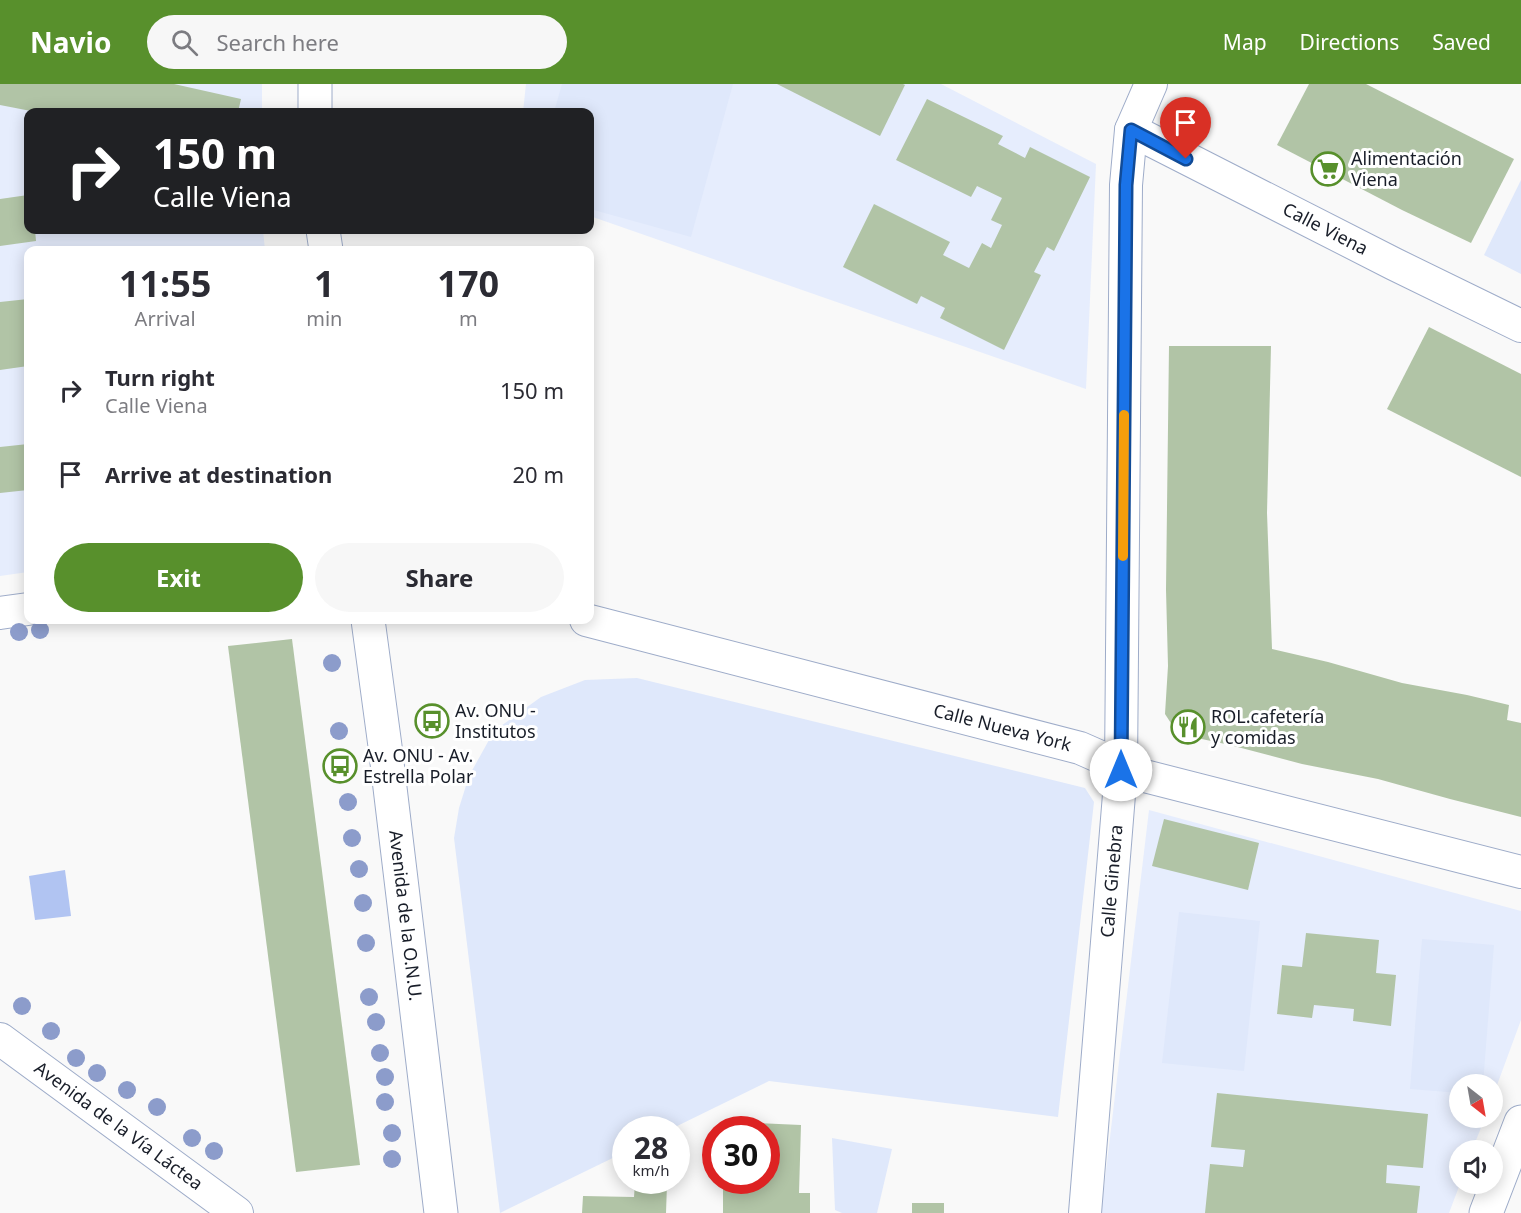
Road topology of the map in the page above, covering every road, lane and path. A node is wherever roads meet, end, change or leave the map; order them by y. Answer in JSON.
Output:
{"nodes":[{"id":1,"x":315,"y":84,"type":"edge"},
{"id":2,"x":1150,"y":84,"type":"edge"},
{"id":3,"x":315,"y":108,"type":"edge"},
{"id":4,"x":1131,"y":130,"type":"junction"},
{"id":5,"x":1521,"y":326,"type":"edge"},
{"id":6,"x":24,"y":610,"type":"edge"},
{"id":7,"x":0,"y":613,"type":"edge"},
{"id":8,"x":594,"y":622,"type":"edge"},
{"id":9,"x":369,"y":624,"type":"edge"},
{"id":10,"x":1121,"y":770,"type":"junction"},
{"id":11,"x":1521,"y":872,"type":"edge"},
{"id":12,"x":0,"y":1039,"type":"edge"},
{"id":13,"x":1521,"y":1122,"type":"edge"},
{"id":14,"x":237,"y":1213,"type":"edge"},
{"id":15,"x":441,"y":1213,"type":"edge"},
{"id":16,"x":1086,"y":1213,"type":"edge"},
{"id":17,"x":1486,"y":1213,"type":"edge"}],
"edges":[{"from":1,"to":3,"type":"street"},
{"from":2,"to":4,"type":"street","name":"Calle Ginebra"},
{"from":4,"to":5,"type":"street","name":"Calle Viena"},
{"from":4,"to":10,"type":"street","name":"Calle Ginebra"},
{"from":6,"to":7,"type":"street"},
{"from":8,"to":10,"type":"street","name":"Calle Nueva York"},
{"from":9,"to":15,"type":"street","name":"Avenida de la O.N.U."},
{"from":10,"to":11,"type":"street","name":"Calle Nueva York"},
{"from":10,"to":16,"type":"street","name":"Calle Ginebra"},
{"from":12,"to":14,"type":"street","name":"Avenida de la Vía Láctea"},
{"from":13,"to":17,"type":"street"}]}
